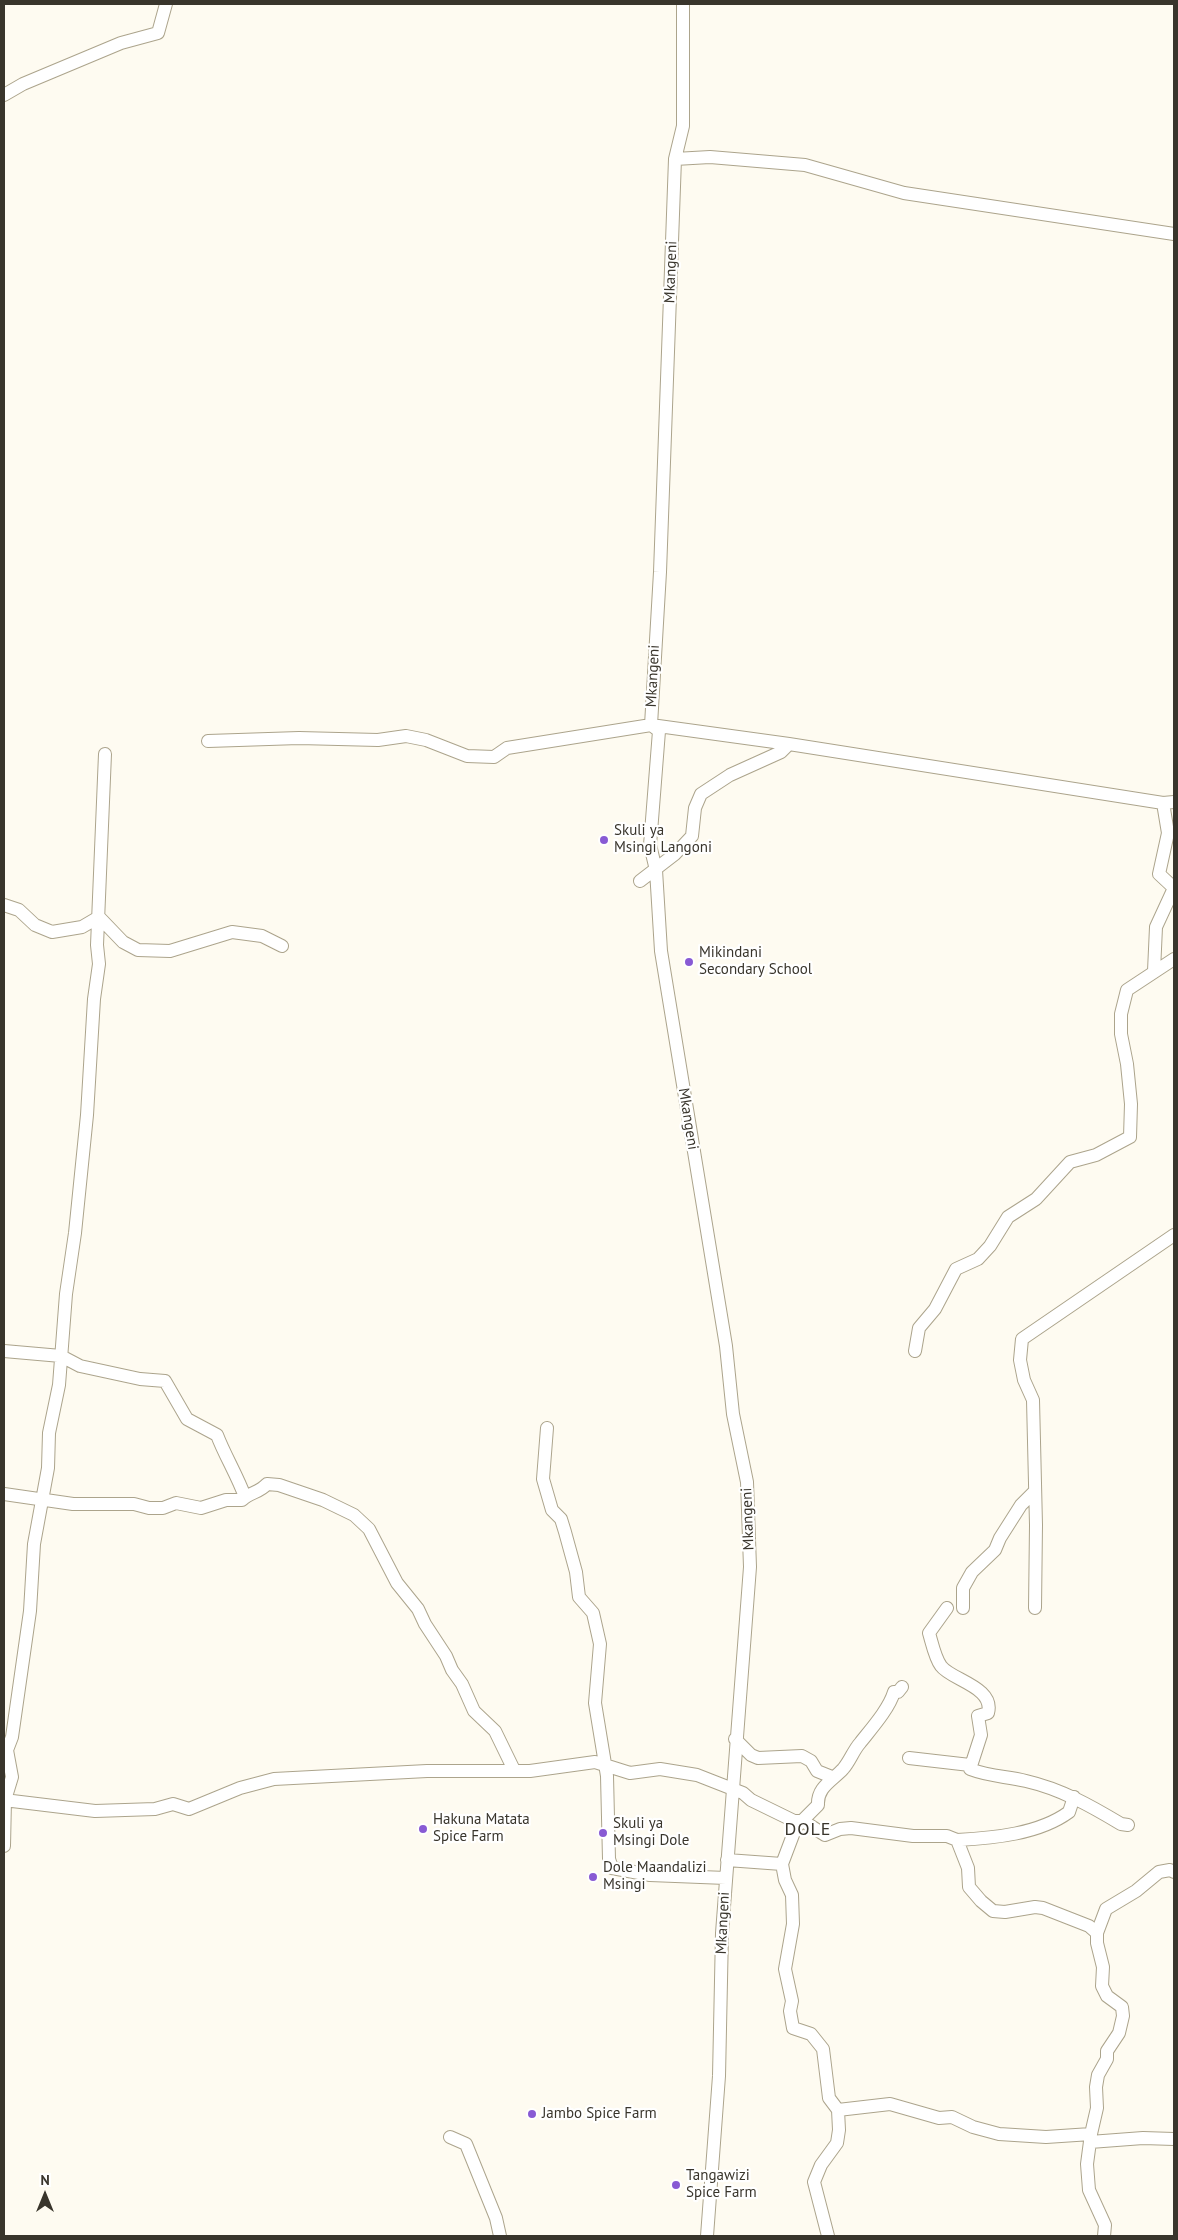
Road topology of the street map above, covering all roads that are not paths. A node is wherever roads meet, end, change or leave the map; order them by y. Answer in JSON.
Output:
{"nodes":[{"id":1,"x":166,"y":4,"type":"edge"},
{"id":2,"x":683,"y":4,"type":"edge"},
{"id":3,"x":7,"y":90,"type":"edge"},
{"id":4,"x":675,"y":159,"type":"junction"},
{"id":5,"x":1174,"y":234,"type":"edge"},
{"id":6,"x":651,"y":725,"type":"junction"},
{"id":7,"x":208,"y":741,"type":"dead end"},
{"id":8,"x":789,"y":744,"type":"junction"},
{"id":9,"x":105,"y":754,"type":"dead end"},
{"id":10,"x":1169,"y":802,"type":"edge"},
{"id":11,"x":656,"y":870,"type":"junction"},
{"id":12,"x":640,"y":881,"type":"dead end"},
{"id":13,"x":4,"y":905,"type":"edge"},
{"id":14,"x":99,"y":917,"type":"junction"},
{"id":15,"x":282,"y":946,"type":"dead end"},
{"id":16,"x":1174,"y":959,"type":"edge"},
{"id":17,"x":1154,"y":972,"type":"junction"},
{"id":18,"x":1174,"y":1235,"type":"edge"},
{"id":19,"x":4,"y":1351,"type":"edge"},
{"id":20,"x":915,"y":1351,"type":"dead end"},
{"id":21,"x":61,"y":1356,"type":"junction"},
{"id":22,"x":547,"y":1428,"type":"dead end"},
{"id":23,"x":1034,"y":1492,"type":"junction"},
{"id":24,"x":4,"y":1494,"type":"edge"},
{"id":25,"x":245,"y":1497,"type":"junction"},
{"id":26,"x":43,"y":1498,"type":"junction"},
{"id":27,"x":947,"y":1608,"type":"dead end"},
{"id":28,"x":963,"y":1608,"type":"dead end"},
{"id":29,"x":1036,"y":1608,"type":"dead end"},
{"id":30,"x":902,"y":1687,"type":"dead end"},
{"id":31,"x":735,"y":1739,"type":"junction"},
{"id":32,"x":908,"y":1758,"type":"dead end"},
{"id":33,"x":606,"y":1764,"type":"junction"},
{"id":34,"x":970,"y":1765,"type":"junction"},
{"id":35,"x":514,"y":1770,"type":"junction"},
{"id":36,"x":832,"y":1777,"type":"junction"},
{"id":37,"x":732,"y":1788,"type":"junction"},
{"id":38,"x":1074,"y":1797,"type":"junction"},
{"id":39,"x":5,"y":1800,"type":"edge"},
{"id":40,"x":803,"y":1821,"type":"junction"},
{"id":41,"x":1128,"y":1825,"type":"dead end"},
{"id":42,"x":958,"y":1840,"type":"junction"},
{"id":43,"x":4,"y":1846,"type":"edge"},
{"id":44,"x":727,"y":1860,"type":"junction"},
{"id":45,"x":782,"y":1864,"type":"junction"},
{"id":46,"x":1174,"y":1872,"type":"edge"},
{"id":47,"x":726,"y":1878,"type":"junction"},
{"id":48,"x":1097,"y":1933,"type":"junction"},
{"id":49,"x":838,"y":2110,"type":"junction"},
{"id":50,"x":450,"y":2137,"type":"dead end"},
{"id":51,"x":1091,"y":2138,"type":"junction"},
{"id":52,"x":1174,"y":2139,"type":"edge"},
{"id":53,"x":500,"y":2236,"type":"edge"},
{"id":54,"x":707,"y":2236,"type":"edge"},
{"id":55,"x":828,"y":2236,"type":"edge"},
{"id":56,"x":1104,"y":2236,"type":"edge"}],
"edges":[{"from":1,"to":3,"type":"street"},
{"from":2,"to":4,"type":"street","name":"Mkangeni"},
{"from":4,"to":5,"type":"street"},
{"from":4,"to":6,"type":"street","name":"Mkangeni"},
{"from":6,"to":7,"type":"street"},
{"from":6,"to":8,"type":"street"},
{"from":6,"to":11,"type":"street","name":"Mkangeni"},
{"from":8,"to":10,"type":"street"},
{"from":8,"to":11,"type":"street"},
{"from":9,"to":14,"type":"street"},
{"from":10,"to":17,"type":"street"},
{"from":11,"to":12,"type":"street"},
{"from":11,"to":31,"type":"street","name":"Mkangeni"},
{"from":13,"to":14,"type":"street"},
{"from":14,"to":15,"type":"street"},
{"from":14,"to":21,"type":"street"},
{"from":16,"to":17,"type":"street"},
{"from":17,"to":20,"type":"street"},
{"from":18,"to":23,"type":"street"},
{"from":19,"to":21,"type":"street"},
{"from":21,"to":25,"type":"street"},
{"from":21,"to":26,"type":"street"},
{"from":22,"to":33,"type":"street"},
{"from":23,"to":28,"type":"street"},
{"from":23,"to":29,"type":"street"},
{"from":24,"to":26,"type":"street"},
{"from":25,"to":26,"type":"street"},
{"from":25,"to":35,"type":"street"},
{"from":26,"to":39,"type":"street"},
{"from":27,"to":34,"type":"street"},
{"from":30,"to":36,"type":"street"},
{"from":31,"to":36,"type":"street"},
{"from":31,"to":37,"type":"street","name":"Mkangeni"},
{"from":32,"to":34,"type":"street"},
{"from":33,"to":35,"type":"street"},
{"from":33,"to":37,"type":"street"},
{"from":33,"to":47,"type":"street"},
{"from":34,"to":38,"type":"street"},
{"from":35,"to":39,"type":"street"},
{"from":36,"to":40,"type":"street"},
{"from":37,"to":40,"type":"street"},
{"from":37,"to":44,"type":"street","name":"Mkangeni"},
{"from":38,"to":41,"type":"street"},
{"from":38,"to":42,"type":"street"},
{"from":39,"to":43,"type":"street"},
{"from":40,"to":42,"type":"street"},
{"from":40,"to":45,"type":"street"},
{"from":42,"to":48,"type":"street"},
{"from":44,"to":45,"type":"street"},
{"from":44,"to":47,"type":"street","name":"Mkangeni"},
{"from":45,"to":49,"type":"street"},
{"from":46,"to":48,"type":"street"},
{"from":47,"to":54,"type":"street","name":"Mkangeni"},
{"from":48,"to":51,"type":"street"},
{"from":49,"to":51,"type":"street"},
{"from":49,"to":55,"type":"street"},
{"from":50,"to":53,"type":"street"},
{"from":51,"to":52,"type":"street"},
{"from":51,"to":56,"type":"street"}]}
